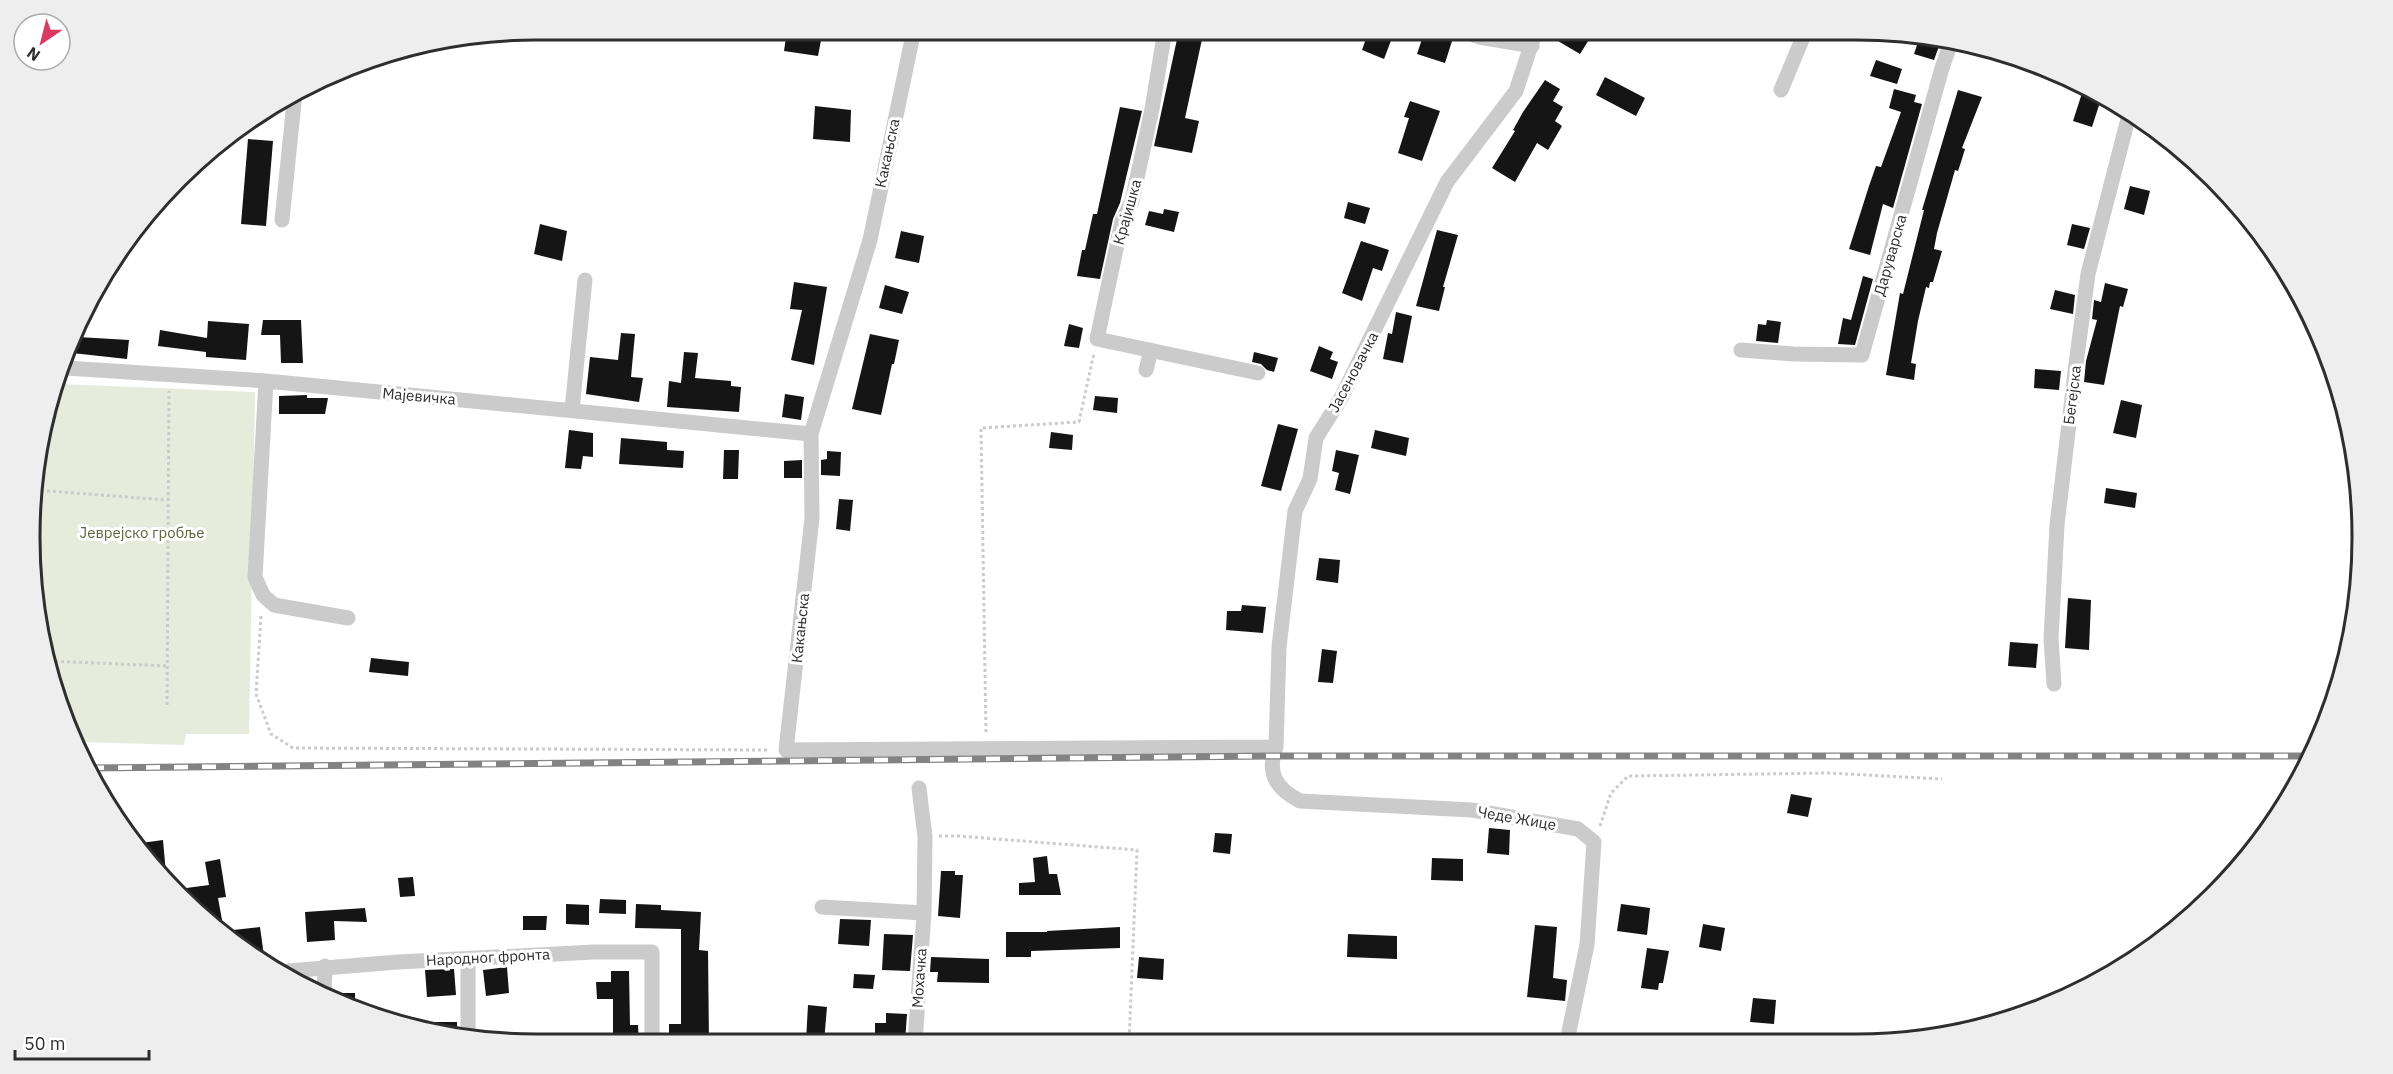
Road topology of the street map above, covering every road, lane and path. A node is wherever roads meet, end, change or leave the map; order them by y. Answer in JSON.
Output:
{"nodes":[{"id":1,"x":912,"y":40,"type":"edge"},
{"id":2,"x":1163,"y":40,"type":"edge"},
{"id":3,"x":1497,"y":40,"type":"edge"},
{"id":4,"x":1534,"y":40,"type":"edge"},
{"id":5,"x":1802,"y":40,"type":"edge"},
{"id":6,"x":1532,"y":46,"type":"junction"},
{"id":7,"x":1949,"y":49,"type":"edge"},
{"id":8,"x":1781,"y":90,"type":"dead end"},
{"id":9,"x":294,"y":104,"type":"edge"},
{"id":10,"x":2127,"y":121,"type":"edge"},
{"id":11,"x":282,"y":220,"type":"dead end"},
{"id":12,"x":585,"y":280,"type":"dead end"},
{"id":13,"x":1097,"y":339,"type":"junction"},
{"id":14,"x":1151,"y":350,"type":"junction"},
{"id":15,"x":1741,"y":350,"type":"dead end"},
{"id":16,"x":70,"y":368,"type":"edge"},
{"id":17,"x":1146,"y":370,"type":"dead end"},
{"id":18,"x":1258,"y":373,"type":"dead end"},
{"id":19,"x":169,"y":374,"type":"junction"},
{"id":20,"x":266,"y":381,"type":"junction"},
{"id":21,"x":572,"y":410,"type":"junction"},
{"id":22,"x":811,"y":434,"type":"junction"},
{"id":23,"x":43,"y":491,"type":"edge"},
{"id":24,"x":168,"y":500,"type":"junction"},
{"id":25,"x":263,"y":595,"type":"junction"},
{"id":26,"x":348,"y":618,"type":"dead end"},
{"id":27,"x":56,"y":661,"type":"edge"},
{"id":28,"x":167,"y":666,"type":"junction"},
{"id":29,"x":2054,"y":684,"type":"dead end"},
{"id":30,"x":167,"y":705,"type":"dead end"},
{"id":31,"x":1276,"y":747,"type":"junction"},
{"id":32,"x":986,"y":749,"type":"junction"},
{"id":33,"x":786,"y":750,"type":"junction"},
{"id":34,"x":1942,"y":780,"type":"dead end"},
{"id":35,"x":919,"y":788,"type":"dead end"},
{"id":36,"x":925,"y":837,"type":"junction"},
{"id":37,"x":1594,"y":842,"type":"junction"},
{"id":38,"x":822,"y":907,"type":"dead end"},
{"id":39,"x":924,"y":912,"type":"junction"},
{"id":40,"x":468,"y":959,"type":"junction"},
{"id":41,"x":325,"y":966,"type":"junction"},
{"id":42,"x":295,"y":970,"type":"edge"},
{"id":43,"x":324,"y":985,"type":"edge"},
{"id":44,"x":468,"y":1028,"type":"edge"},
{"id":45,"x":652,"y":1034,"type":"edge"},
{"id":46,"x":916,"y":1034,"type":"edge"},
{"id":47,"x":1129,"y":1034,"type":"edge"},
{"id":48,"x":1568,"y":1034,"type":"edge"}],
"edges":[{"from":1,"to":22,"type":"street","name":"Какањска"},
{"from":2,"to":13,"type":"street","name":"Крајишка"},
{"from":3,"to":6,"type":"street"},
{"from":4,"to":6,"type":"street","name":"Јасеновачка"},
{"from":5,"to":8,"type":"street"},
{"from":6,"to":31,"type":"street","name":"Јасеновачка"},
{"from":7,"to":15,"type":"street","name":"Даруварска"},
{"from":9,"to":11,"type":"street"},
{"from":10,"to":29,"type":"street","name":"Бегејска"},
{"from":12,"to":21,"type":"street"},
{"from":13,"to":14,"type":"street"},
{"from":13,"to":32,"type":"path"},
{"from":14,"to":17,"type":"street"},
{"from":14,"to":18,"type":"street"},
{"from":16,"to":19,"type":"street","name":"Мајевичка"},
{"from":19,"to":20,"type":"street","name":"Мајевичка"},
{"from":19,"to":24,"type":"path"},
{"from":20,"to":21,"type":"street","name":"Мајевичка"},
{"from":20,"to":25,"type":"street"},
{"from":21,"to":22,"type":"street","name":"Мајевичка"},
{"from":22,"to":33,"type":"street","name":"Какањска"},
{"from":23,"to":24,"type":"path"},
{"from":24,"to":28,"type":"path"},
{"from":25,"to":26,"type":"street"},
{"from":25,"to":33,"type":"path"},
{"from":27,"to":28,"type":"path"},
{"from":28,"to":30,"type":"path"},
{"from":31,"to":32,"type":"street"},
{"from":31,"to":37,"type":"street","name":"Чеде Жице"},
{"from":32,"to":33,"type":"street"},
{"from":34,"to":37,"type":"path"},
{"from":35,"to":36,"type":"street","name":"Мохачка"},
{"from":36,"to":39,"type":"street","name":"Мохачка"},
{"from":36,"to":47,"type":"path"},
{"from":37,"to":48,"type":"street"},
{"from":38,"to":39,"type":"street"},
{"from":39,"to":46,"type":"street","name":"Мохачка"},
{"from":40,"to":41,"type":"street","name":"Народног фронта"},
{"from":40,"to":44,"type":"street"},
{"from":40,"to":45,"type":"street","name":"Народног фронта"},
{"from":41,"to":42,"type":"street","name":"Народног фронта"},
{"from":41,"to":43,"type":"street"}]}
